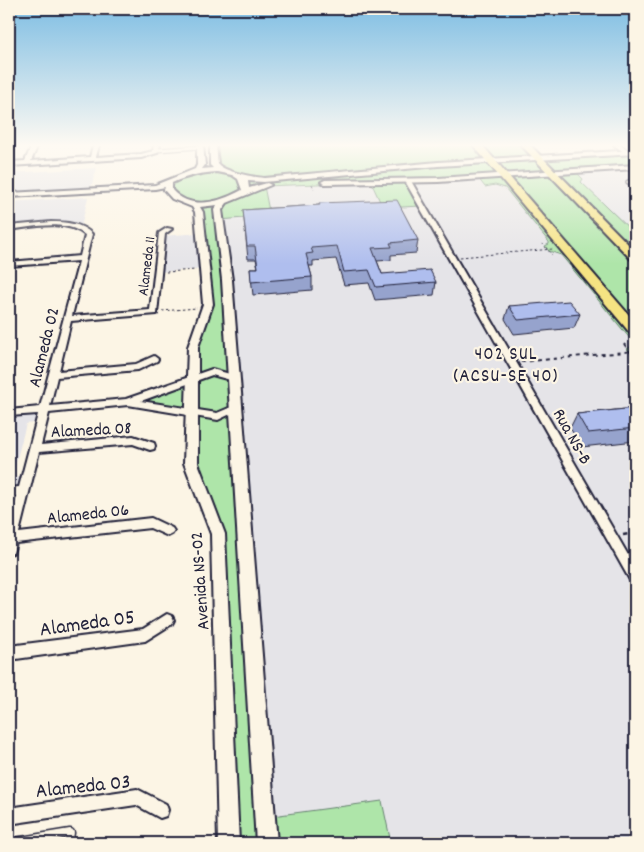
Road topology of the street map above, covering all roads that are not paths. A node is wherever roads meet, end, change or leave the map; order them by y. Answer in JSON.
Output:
{"nodes":[{"id":1,"x":169,"y":184,"type":"edge"},
{"id":2,"x":165,"y":185,"type":"edge"},
{"id":3,"x":245,"y":185,"type":"edge"},
{"id":4,"x":276,"y":185,"type":"edge"},
{"id":5,"x":410,"y":185,"type":"edge"},
{"id":6,"x":511,"y":185,"type":"edge"},
{"id":7,"x":564,"y":185,"type":"edge"},
{"id":8,"x":246,"y":191,"type":"junction"},
{"id":9,"x":9,"y":196,"type":"edge"},
{"id":10,"x":171,"y":196,"type":"junction"},
{"id":11,"x":9,"y":202,"type":"edge"},
{"id":12,"x":223,"y":203,"type":"junction"},
{"id":13,"x":195,"y":205,"type":"junction"},
{"id":14,"x":9,"y":228,"type":"edge"},
{"id":15,"x":169,"y":229,"type":"dead end"},
{"id":16,"x":635,"y":257,"type":"edge"},
{"id":17,"x":83,"y":258,"type":"junction"},
{"id":18,"x":9,"y":264,"type":"edge"},
{"id":19,"x":67,"y":319,"type":"junction"},
{"id":20,"x":635,"y":330,"type":"edge"},
{"id":21,"x":154,"y":359,"type":"dead end"},
{"id":22,"x":53,"y":374,"type":"junction"},
{"id":23,"x":192,"y":378,"type":"junction"},
{"id":24,"x":234,"y":378,"type":"junction"},
{"id":25,"x":127,"y":402,"type":"junction"},
{"id":26,"x":236,"y":408,"type":"junction"},
{"id":27,"x":44,"y":410,"type":"junction"},
{"id":28,"x":192,"y":412,"type":"junction"},
{"id":29,"x":9,"y":413,"type":"edge"},
{"id":30,"x":150,"y":446,"type":"dead end"},
{"id":31,"x":34,"y":449,"type":"junction"},
{"id":32,"x":24,"y":491,"type":"junction"},
{"id":33,"x":9,"y":492,"type":"edge"},
{"id":34,"x":168,"y":531,"type":"dead end"},
{"id":35,"x":10,"y":544,"type":"edge"},
{"id":36,"x":635,"y":578,"type":"edge"},
{"id":37,"x":167,"y":620,"type":"dead end"},
{"id":38,"x":9,"y":653,"type":"edge"},
{"id":39,"x":160,"y":810,"type":"dead end"},
{"id":40,"x":9,"y":816,"type":"edge"},
{"id":41,"x":9,"y":843,"type":"edge"},
{"id":42,"x":68,"y":843,"type":"edge"},
{"id":43,"x":229,"y":843,"type":"edge"},
{"id":44,"x":267,"y":843,"type":"edge"}],
"edges":[{"from":1,"to":10,"type":"street"},
{"from":2,"to":9,"type":"street"},
{"from":3,"to":8,"type":"street"},
{"from":4,"to":8,"type":"street"},
{"from":5,"to":36,"type":"street","name":"Rua NS-B"},
{"from":6,"to":20,"type":"main road"},
{"from":7,"to":16,"type":"main road"},
{"from":8,"to":12,"type":"street"},
{"from":10,"to":11,"type":"street"},
{"from":10,"to":13,"type":"street"},
{"from":12,"to":13,"type":"street"},
{"from":12,"to":24,"type":"street"},
{"from":13,"to":23,"type":"street","name":"Avenida NS-02"},
{"from":14,"to":17,"type":"street","name":"Alameda 02"},
{"from":15,"to":19,"type":"street","name":"Alameda 11"},
{"from":17,"to":18,"type":"street"},
{"from":17,"to":19,"type":"street","name":"Alameda 02"},
{"from":19,"to":22,"type":"street","name":"Alameda 02"},
{"from":21,"to":22,"type":"street"},
{"from":22,"to":27,"type":"street","name":"Alameda 02"},
{"from":23,"to":24,"type":"street"},
{"from":23,"to":25,"type":"street"},
{"from":23,"to":28,"type":"street","name":"Avenida NS-02"},
{"from":24,"to":26,"type":"street"},
{"from":25,"to":27,"type":"street"},
{"from":25,"to":28,"type":"street"},
{"from":26,"to":28,"type":"street"},
{"from":26,"to":44,"type":"street"},
{"from":27,"to":29,"type":"street"},
{"from":27,"to":31,"type":"street","name":"Alameda 02"},
{"from":28,"to":43,"type":"street","name":"Avenida NS-02"},
{"from":30,"to":31,"type":"street","name":"Alameda 08"},
{"from":31,"to":32,"type":"street","name":"Alameda 02"},
{"from":32,"to":33,"type":"street"},
{"from":32,"to":35,"type":"street","name":"Alameda 02"},
{"from":34,"to":35,"type":"street","name":"Alameda 06"},
{"from":37,"to":38,"type":"street","name":"Alameda 05"},
{"from":39,"to":40,"type":"street","name":"Alameda 03"},
{"from":41,"to":42,"type":"lane"}]}
